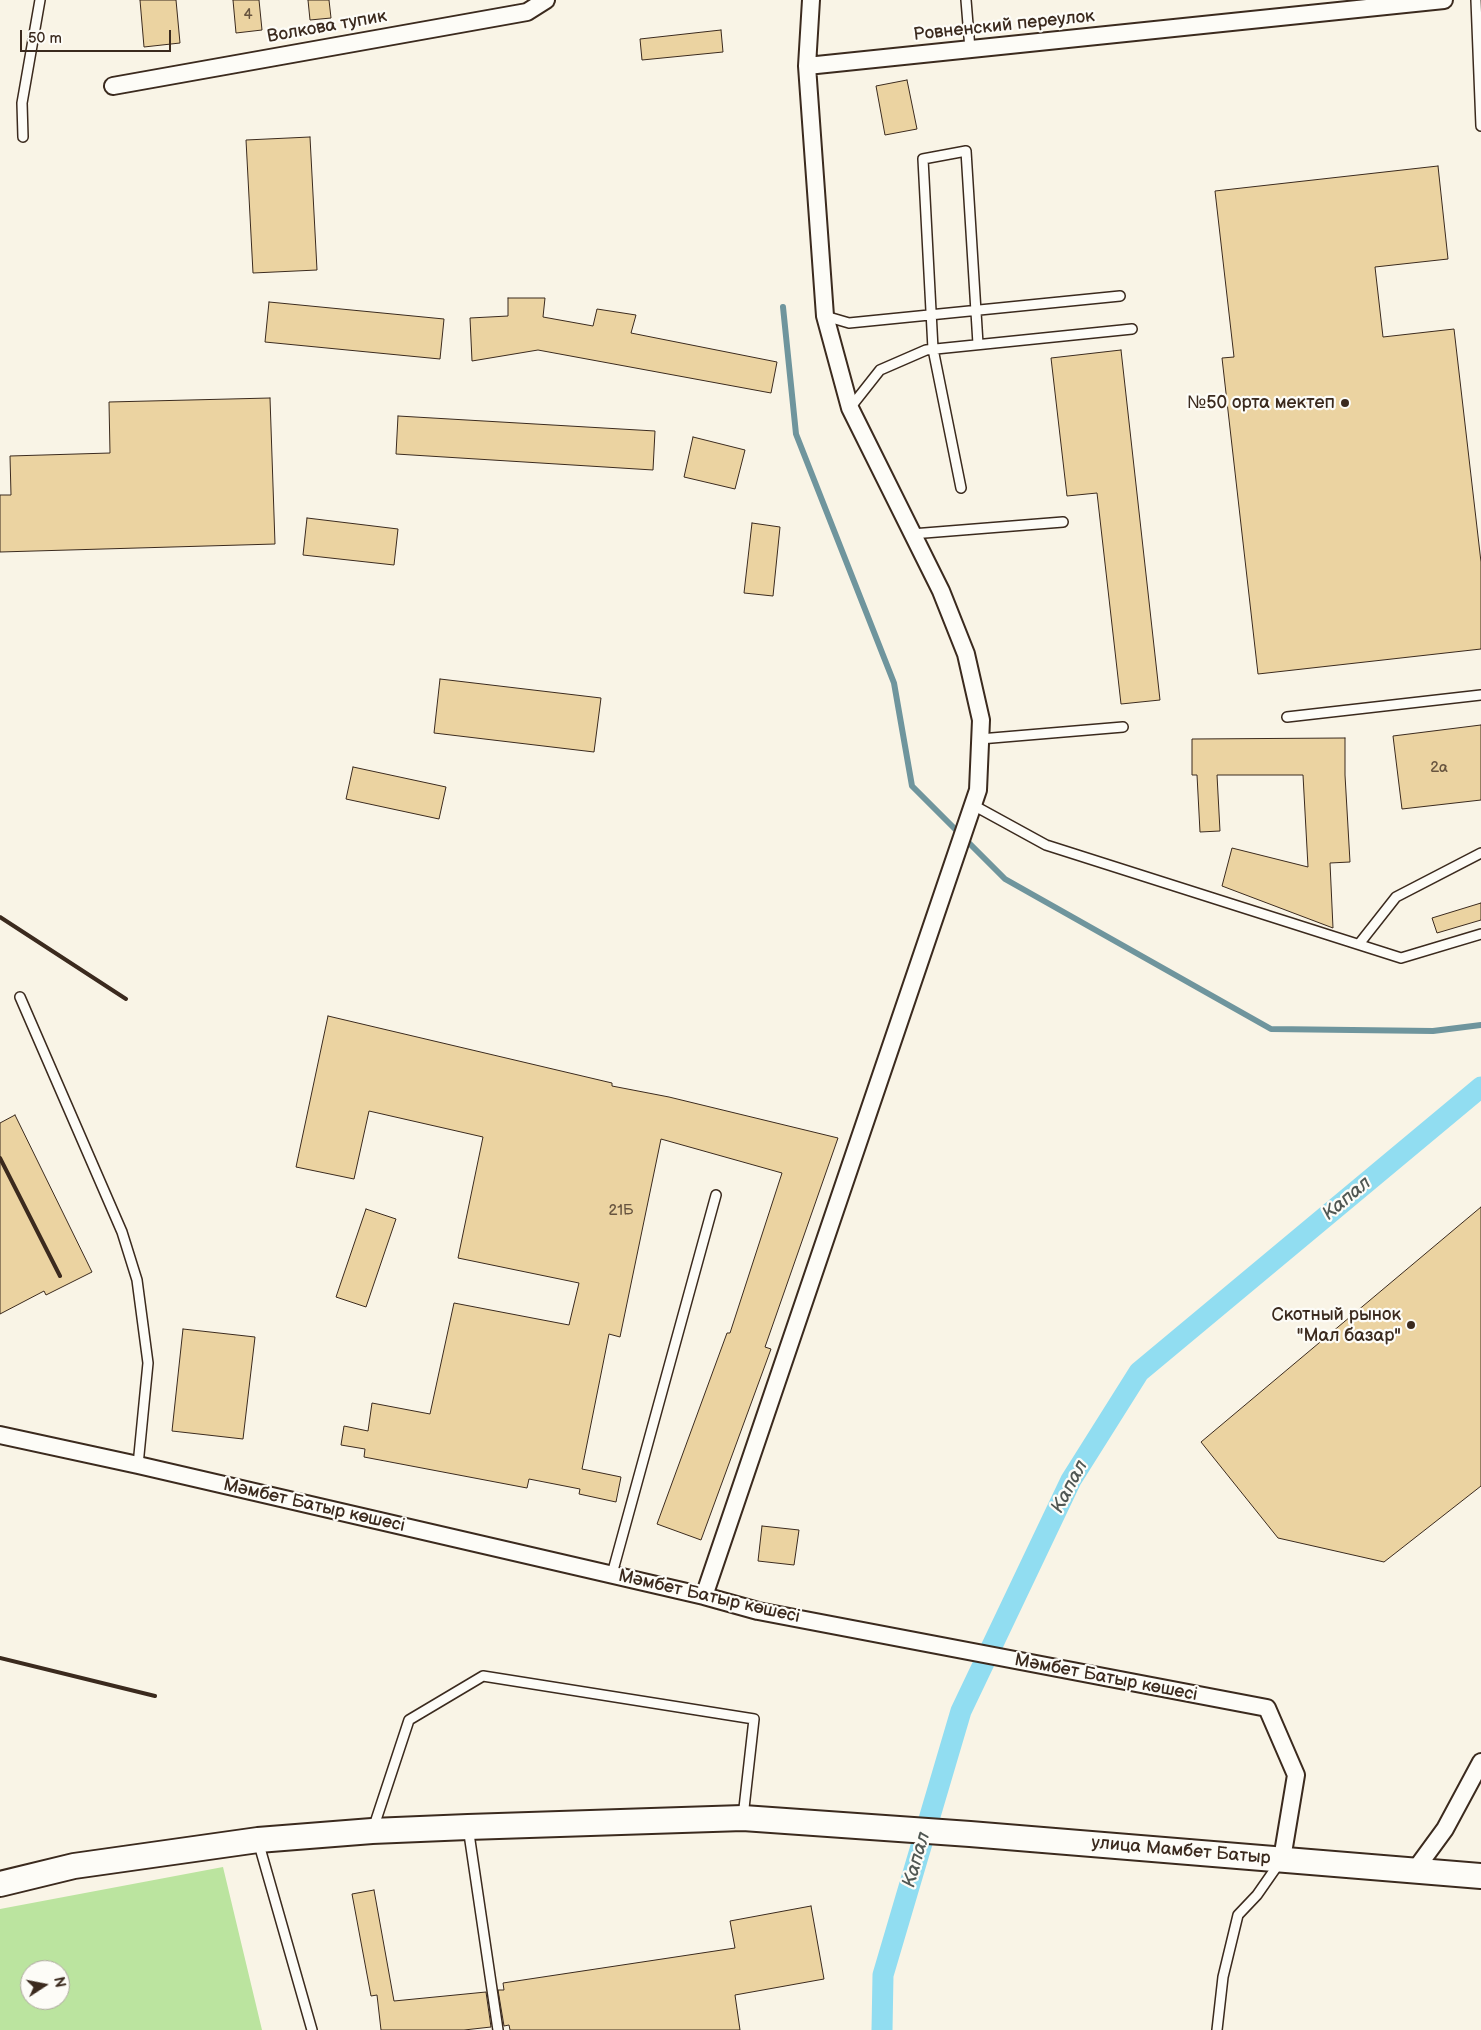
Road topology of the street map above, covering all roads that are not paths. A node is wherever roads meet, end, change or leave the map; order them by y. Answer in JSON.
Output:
{"nodes":[{"id":1,"x":40,"y":0,"type":"edge"},
{"id":2,"x":546,"y":0,"type":"edge"},
{"id":3,"x":811,"y":0,"type":"edge"},
{"id":4,"x":966,"y":0,"type":"edge"},
{"id":5,"x":1444,"y":0,"type":"edge"},
{"id":6,"x":1476,"y":0,"type":"edge"},
{"id":7,"x":970,"y":49,"type":"junction"},
{"id":8,"x":807,"y":66,"type":"junction"},
{"id":9,"x":113,"y":86,"type":"dead end"},
{"id":10,"x":1481,"y":126,"type":"edge"},
{"id":11,"x":23,"y":137,"type":"dead end"},
{"id":12,"x":1120,"y":296,"type":"dead end"},
{"id":13,"x":977,"y":310,"type":"junction"},
{"id":14,"x":933,"y":315,"type":"junction"},
{"id":15,"x":825,"y":316,"type":"junction"},
{"id":16,"x":1132,"y":329,"type":"dead end"},
{"id":17,"x":978,"y":344,"type":"junction"},
{"id":18,"x":933,"y":350,"type":"junction"},
{"id":19,"x":850,"y":408,"type":"junction"},
{"id":20,"x":961,"y":488,"type":"dead end"},
{"id":21,"x":1062,"y":522,"type":"dead end"},
{"id":22,"x":912,"y":534,"type":"junction"},
{"id":23,"x":1481,"y":695,"type":"edge"},
{"id":24,"x":1287,"y":717,"type":"dead end"},
{"id":25,"x":1123,"y":726,"type":"dead end"},
{"id":26,"x":980,"y":739,"type":"junction"},
{"id":27,"x":973,"y":804,"type":"junction"},
{"id":28,"x":1481,"y":854,"type":"edge"},
{"id":29,"x":1481,"y":934,"type":"edge"},
{"id":30,"x":1359,"y":944,"type":"junction"},
{"id":31,"x":20,"y":998,"type":"dead end"},
{"id":32,"x":716,"y":1194,"type":"dead end"},
{"id":33,"x":0,"y":1435,"type":"edge"},
{"id":34,"x":138,"y":1465,"type":"junction"},
{"id":35,"x":612,"y":1574,"type":"junction"},
{"id":36,"x":704,"y":1596,"type":"junction"},
{"id":37,"x":1481,"y":1762,"type":"edge"},
{"id":38,"x":743,"y":1818,"type":"junction"},
{"id":39,"x":468,"y":1827,"type":"junction"},
{"id":40,"x":372,"y":1832,"type":"junction"},
{"id":41,"x":258,"y":1840,"type":"junction"},
{"id":42,"x":1282,"y":1859,"type":"junction"},
{"id":43,"x":1415,"y":1870,"type":"junction"},
{"id":44,"x":1481,"y":1876,"type":"edge"},
{"id":45,"x":0,"y":1884,"type":"edge"},
{"id":46,"x":312,"y":2030,"type":"edge"},
{"id":47,"x":498,"y":2030,"type":"edge"},
{"id":48,"x":1217,"y":2030,"type":"edge"}],
"edges":[{"from":1,"to":11,"type":"lane"},
{"from":2,"to":9,"type":"street","name":"Волкова тупик"},
{"from":3,"to":8,"type":"street"},
{"from":4,"to":7,"type":"lane"},
{"from":5,"to":7,"type":"street","name":"Ровненский переулок"},
{"from":6,"to":10,"type":"lane"},
{"from":7,"to":8,"type":"street","name":"Ровненский переулок"},
{"from":8,"to":15,"type":"street"},
{"from":12,"to":13,"type":"lane"},
{"from":13,"to":14,"type":"lane"},
{"from":13,"to":14,"type":"lane"},
{"from":13,"to":17,"type":"lane"},
{"from":14,"to":15,"type":"lane"},
{"from":14,"to":18,"type":"lane"},
{"from":15,"to":19,"type":"street"},
{"from":16,"to":17,"type":"lane"},
{"from":17,"to":18,"type":"lane"},
{"from":18,"to":19,"type":"lane"},
{"from":18,"to":20,"type":"lane"},
{"from":19,"to":22,"type":"street"},
{"from":21,"to":22,"type":"lane"},
{"from":22,"to":26,"type":"street"},
{"from":23,"to":24,"type":"lane"},
{"from":25,"to":26,"type":"lane"},
{"from":26,"to":27,"type":"street"},
{"from":27,"to":30,"type":"lane"},
{"from":27,"to":36,"type":"street"},
{"from":28,"to":30,"type":"lane"},
{"from":29,"to":30,"type":"lane"},
{"from":31,"to":34,"type":"lane"},
{"from":32,"to":35,"type":"lane"},
{"from":33,"to":34,"type":"street","name":"Мәмбет Батыр көшесі"},
{"from":34,"to":35,"type":"street","name":"Мәмбет Батыр көшесі"},
{"from":35,"to":36,"type":"street","name":"Мәмбет Батыр көшесі"},
{"from":36,"to":42,"type":"street","name":"Мәмбет Батыр көшесі"},
{"from":37,"to":43,"type":"street"},
{"from":38,"to":39,"type":"main road"},
{"from":38,"to":40,"type":"lane"},
{"from":38,"to":42,"type":"main road","name":"улица Мамбет Батыр"},
{"from":39,"to":40,"type":"main road"},
{"from":39,"to":47,"type":"lane"},
{"from":40,"to":41,"type":"main road"},
{"from":41,"to":45,"type":"main road"},
{"from":41,"to":46,"type":"lane"},
{"from":42,"to":43,"type":"main road","name":"улица Мамбет Батыр"},
{"from":42,"to":48,"type":"lane"},
{"from":43,"to":44,"type":"main road","name":"улица Мамбет Батыр"}]}
